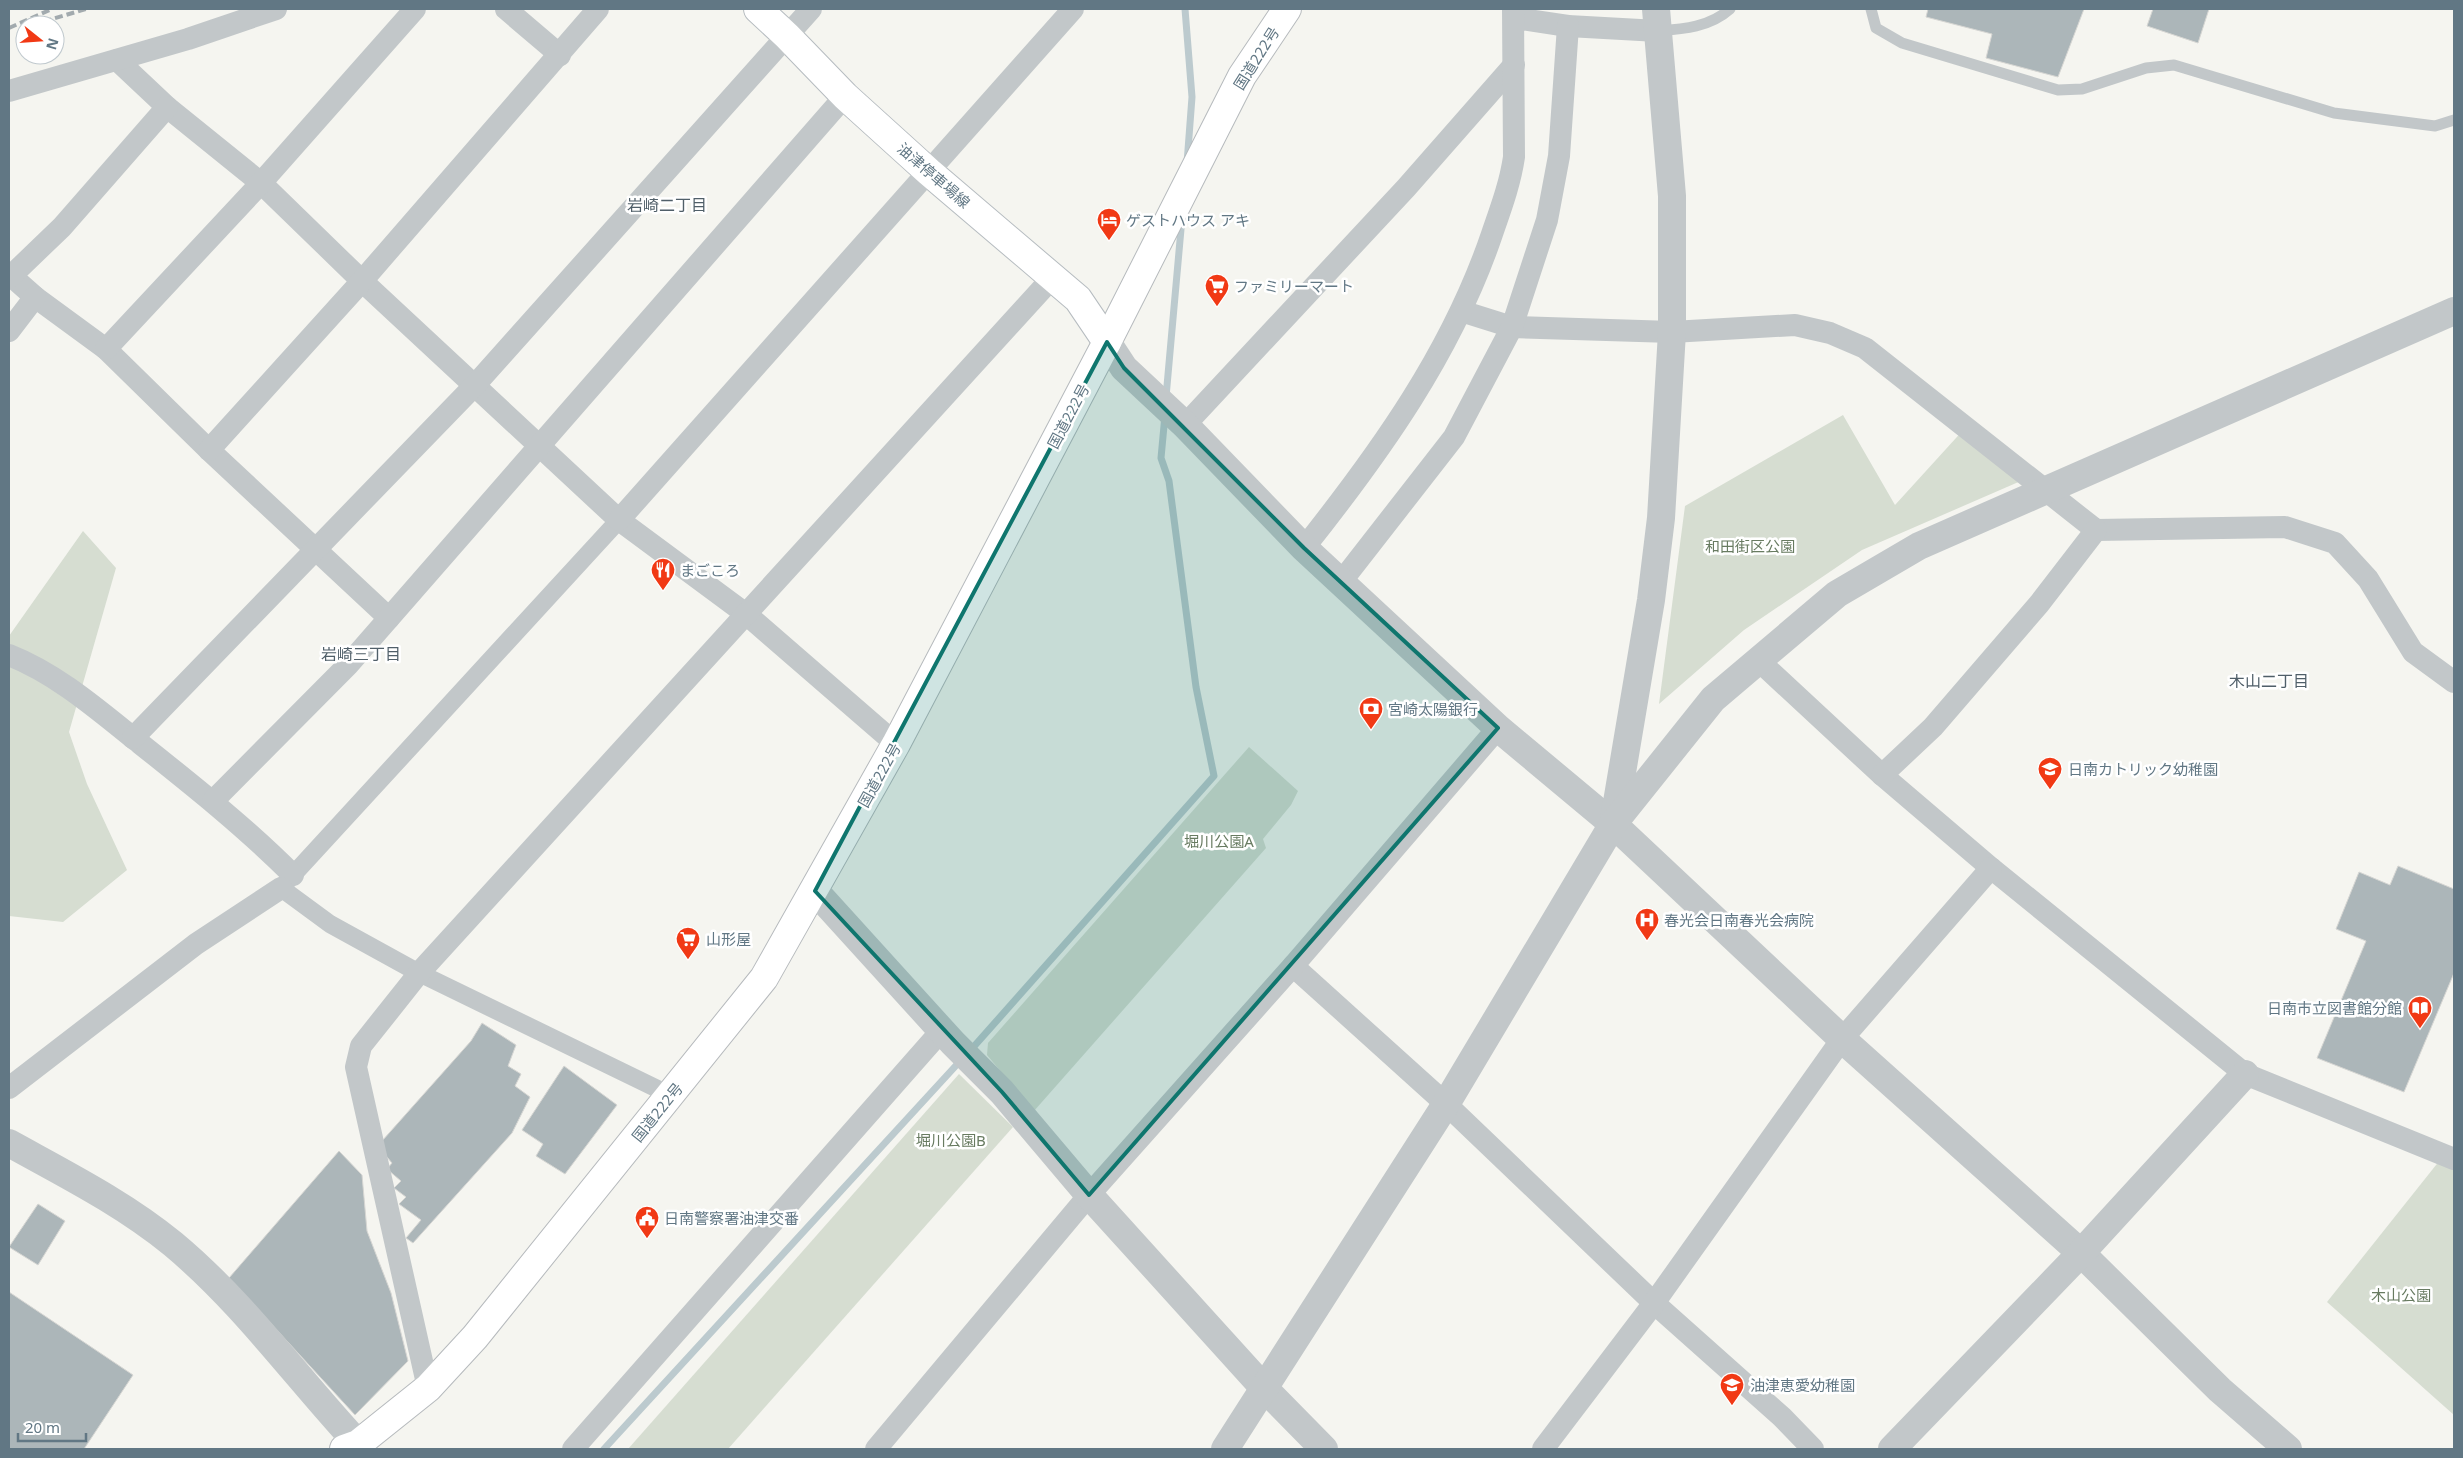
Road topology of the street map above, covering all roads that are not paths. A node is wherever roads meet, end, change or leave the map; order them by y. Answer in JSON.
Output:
{"nodes":[{"id":1,"x":276,"y":9,"type":"edge"},
{"id":2,"x":415,"y":9,"type":"edge"},
{"id":3,"x":506,"y":9,"type":"edge"},
{"id":4,"x":598,"y":9,"type":"edge"},
{"id":5,"x":758,"y":9,"type":"edge"},
{"id":6,"x":811,"y":9,"type":"edge"},
{"id":7,"x":1073,"y":9,"type":"edge"},
{"id":8,"x":1287,"y":9,"type":"edge"},
{"id":9,"x":1730,"y":9,"type":"edge"},
{"id":10,"x":1870,"y":9,"type":"edge"},
{"id":11,"x":1514,"y":13,"type":"edge"},
{"id":12,"x":1657,"y":20,"type":"edge"},
{"id":13,"x":1568,"y":26,"type":"junction"},
{"id":14,"x":788,"y":36,"type":"junction"},
{"id":15,"x":560,"y":55,"type":"junction"},
{"id":16,"x":117,"y":60,"type":"junction"},
{"id":17,"x":1514,"y":65,"type":"junction"},
{"id":18,"x":9,"y":91,"type":"edge"},
{"id":19,"x":845,"y":96,"type":"junction"},
{"id":20,"x":167,"y":107,"type":"junction"},
{"id":21,"x":2454,"y":120,"type":"edge"},
{"id":22,"x":929,"y":172,"type":"junction"},
{"id":23,"x":261,"y":184,"type":"junction"},
{"id":24,"x":10,"y":275,"type":"edge"},
{"id":25,"x":1053,"y":277,"type":"junction"},
{"id":26,"x":362,"y":281,"type":"junction"},
{"id":27,"x":35,"y":297,"type":"junction"},
{"id":28,"x":1461,"y":310,"type":"junction"},
{"id":29,"x":2454,"y":311,"type":"edge"},
{"id":30,"x":1512,"y":326,"type":"junction"},
{"id":31,"x":9,"y":331,"type":"edge"},
{"id":32,"x":1672,"y":332,"type":"junction"},
{"id":33,"x":1107,"y":342,"type":"junction"},
{"id":34,"x":106,"y":349,"type":"junction"},
{"id":35,"x":475,"y":386,"type":"junction"},
{"id":36,"x":1185,"y":425,"type":"junction"},
{"id":37,"x":540,"y":445,"type":"junction"},
{"id":38,"x":210,"y":450,"type":"junction"},
{"id":39,"x":2045,"y":489,"type":"junction"},
{"id":40,"x":619,"y":520,"type":"junction"},
{"id":41,"x":2096,"y":530,"type":"junction"},
{"id":42,"x":1304,"y":548,"type":"junction"},
{"id":43,"x":315,"y":550,"type":"junction"},
{"id":44,"x":1341,"y":582,"type":"junction"},
{"id":45,"x":746,"y":614,"type":"junction"},
{"id":46,"x":389,"y":618,"type":"junction"},
{"id":47,"x":9,"y":655,"type":"edge"},
{"id":48,"x":1758,"y":660,"type":"junction"},
{"id":49,"x":2454,"y":682,"type":"edge"},
{"id":50,"x":1498,"y":728,"type":"junction"},
{"id":51,"x":133,"y":738,"type":"junction"},
{"id":52,"x":896,"y":744,"type":"junction"},
{"id":53,"x":1882,"y":775,"type":"junction"},
{"id":54,"x":213,"y":801,"type":"junction"},
{"id":55,"x":1613,"y":824,"type":"junction"},
{"id":56,"x":1991,"y":868,"type":"junction"},
{"id":57,"x":287,"y":881,"type":"junction"},
{"id":58,"x":815,"y":891,"type":"junction"},
{"id":59,"x":1293,"y":966,"type":"junction"},
{"id":60,"x":419,"y":973,"type":"junction"},
{"id":61,"x":948,"y":1036,"type":"junction"},
{"id":62,"x":1842,"y":1039,"type":"junction"},
{"id":63,"x":2245,"y":1074,"type":"junction"},
{"id":64,"x":9,"y":1088,"type":"edge"},
{"id":65,"x":670,"y":1096,"type":"junction"},
{"id":66,"x":1446,"y":1104,"type":"junction"},
{"id":67,"x":9,"y":1143,"type":"edge"},
{"id":68,"x":2454,"y":1159,"type":"edge"},
{"id":69,"x":1089,"y":1195,"type":"junction"},
{"id":70,"x":2081,"y":1253,"type":"junction"},
{"id":71,"x":1654,"y":1303,"type":"junction"},
{"id":72,"x":1263,"y":1387,"type":"junction"},
{"id":73,"x":428,"y":1388,"type":"junction"},
{"id":74,"x":355,"y":1447,"type":"edge"},
{"id":75,"x":573,"y":1449,"type":"edge"},
{"id":76,"x":876,"y":1449,"type":"edge"},
{"id":77,"x":1226,"y":1449,"type":"edge"},
{"id":78,"x":1324,"y":1449,"type":"edge"},
{"id":79,"x":1543,"y":1449,"type":"edge"},
{"id":80,"x":1813,"y":1449,"type":"edge"},
{"id":81,"x":1892,"y":1449,"type":"edge"},
{"id":82,"x":2288,"y":1449,"type":"edge"}],
"edges":[{"from":1,"to":16,"type":"street"},
{"from":2,"to":23,"type":"street"},
{"from":3,"to":15,"type":"street"},
{"from":4,"to":15,"type":"street"},
{"from":5,"to":14,"type":"main road","name":"油津停車場線"},
{"from":6,"to":14,"type":"street"},
{"from":7,"to":22,"type":"street"},
{"from":8,"to":33,"type":"main road","name":"国道222号"},
{"from":9,"to":12,"type":"lane"},
{"from":10,"to":21,"type":"lane"},
{"from":11,"to":13,"type":"street"},
{"from":11,"to":17,"type":"street"},
{"from":12,"to":13,"type":"street"},
{"from":12,"to":32,"type":"street"},
{"from":13,"to":30,"type":"street"},
{"from":14,"to":19,"type":"main road","name":"油津停車場線"},
{"from":14,"to":35,"type":"street"},
{"from":15,"to":26,"type":"street"},
{"from":16,"to":18,"type":"street"},
{"from":16,"to":20,"type":"street"},
{"from":17,"to":28,"type":"street"},
{"from":17,"to":36,"type":"street"},
{"from":19,"to":22,"type":"main road","name":"油津停車場線"},
{"from":19,"to":37,"type":"street"},
{"from":20,"to":23,"type":"street"},
{"from":20,"to":24,"type":"street"},
{"from":22,"to":25,"type":"main road","name":"油津停車場線"},
{"from":22,"to":40,"type":"street"},
{"from":23,"to":26,"type":"street"},
{"from":23,"to":34,"type":"street"},
{"from":24,"to":27,"type":"street"},
{"from":25,"to":33,"type":"main road","name":"油津停車場線"},
{"from":25,"to":45,"type":"street"},
{"from":26,"to":35,"type":"street"},
{"from":26,"to":38,"type":"street"},
{"from":27,"to":31,"type":"street"},
{"from":27,"to":34,"type":"street"},
{"from":28,"to":30,"type":"street"},
{"from":28,"to":42,"type":"street"},
{"from":29,"to":39,"type":"street"},
{"from":30,"to":32,"type":"street"},
{"from":30,"to":44,"type":"street"},
{"from":32,"to":39,"type":"street"},
{"from":32,"to":55,"type":"street"},
{"from":33,"to":36,"type":"street"},
{"from":33,"to":52,"type":"main road","name":"国道222号"},
{"from":34,"to":38,"type":"street"},
{"from":35,"to":37,"type":"street"},
{"from":35,"to":43,"type":"street"},
{"from":36,"to":42,"type":"street"},
{"from":37,"to":40,"type":"street"},
{"from":37,"to":46,"type":"street"},
{"from":38,"to":43,"type":"street"},
{"from":39,"to":41,"type":"street"},
{"from":39,"to":48,"type":"street"},
{"from":40,"to":45,"type":"street"},
{"from":40,"to":57,"type":"street"},
{"from":41,"to":49,"type":"street"},
{"from":41,"to":53,"type":"street"},
{"from":42,"to":44,"type":"street"},
{"from":43,"to":46,"type":"street"},
{"from":43,"to":51,"type":"street"},
{"from":44,"to":50,"type":"street"},
{"from":45,"to":52,"type":"street"},
{"from":45,"to":60,"type":"street"},
{"from":46,"to":54,"type":"street"},
{"from":47,"to":51,"type":"street"},
{"from":48,"to":53,"type":"street"},
{"from":48,"to":55,"type":"street"},
{"from":50,"to":55,"type":"street"},
{"from":50,"to":59,"type":"street"},
{"from":51,"to":54,"type":"street"},
{"from":52,"to":58,"type":"main road","name":"国道222号"},
{"from":53,"to":56,"type":"street"},
{"from":54,"to":57,"type":"street"},
{"from":55,"to":62,"type":"street"},
{"from":55,"to":66,"type":"street"},
{"from":56,"to":62,"type":"street"},
{"from":56,"to":63,"type":"street"},
{"from":57,"to":60,"type":"street"},
{"from":57,"to":64,"type":"street"},
{"from":58,"to":61,"type":"street"},
{"from":58,"to":65,"type":"main road","name":"国道222号"},
{"from":59,"to":66,"type":"street"},
{"from":59,"to":69,"type":"street"},
{"from":60,"to":65,"type":"street"},
{"from":60,"to":73,"type":"street"},
{"from":61,"to":69,"type":"street"},
{"from":61,"to":75,"type":"street"},
{"from":62,"to":70,"type":"street"},
{"from":62,"to":71,"type":"street"},
{"from":63,"to":68,"type":"street"},
{"from":63,"to":70,"type":"street"},
{"from":65,"to":73,"type":"main road","name":"国道222号"},
{"from":66,"to":71,"type":"street"},
{"from":66,"to":72,"type":"street"},
{"from":67,"to":74,"type":"street"},
{"from":69,"to":72,"type":"street"},
{"from":69,"to":76,"type":"street"},
{"from":70,"to":81,"type":"street"},
{"from":70,"to":82,"type":"street"},
{"from":71,"to":79,"type":"street"},
{"from":71,"to":80,"type":"street"},
{"from":72,"to":77,"type":"street"},
{"from":72,"to":78,"type":"street"},
{"from":73,"to":74,"type":"main road","name":"国道222号"}]}
